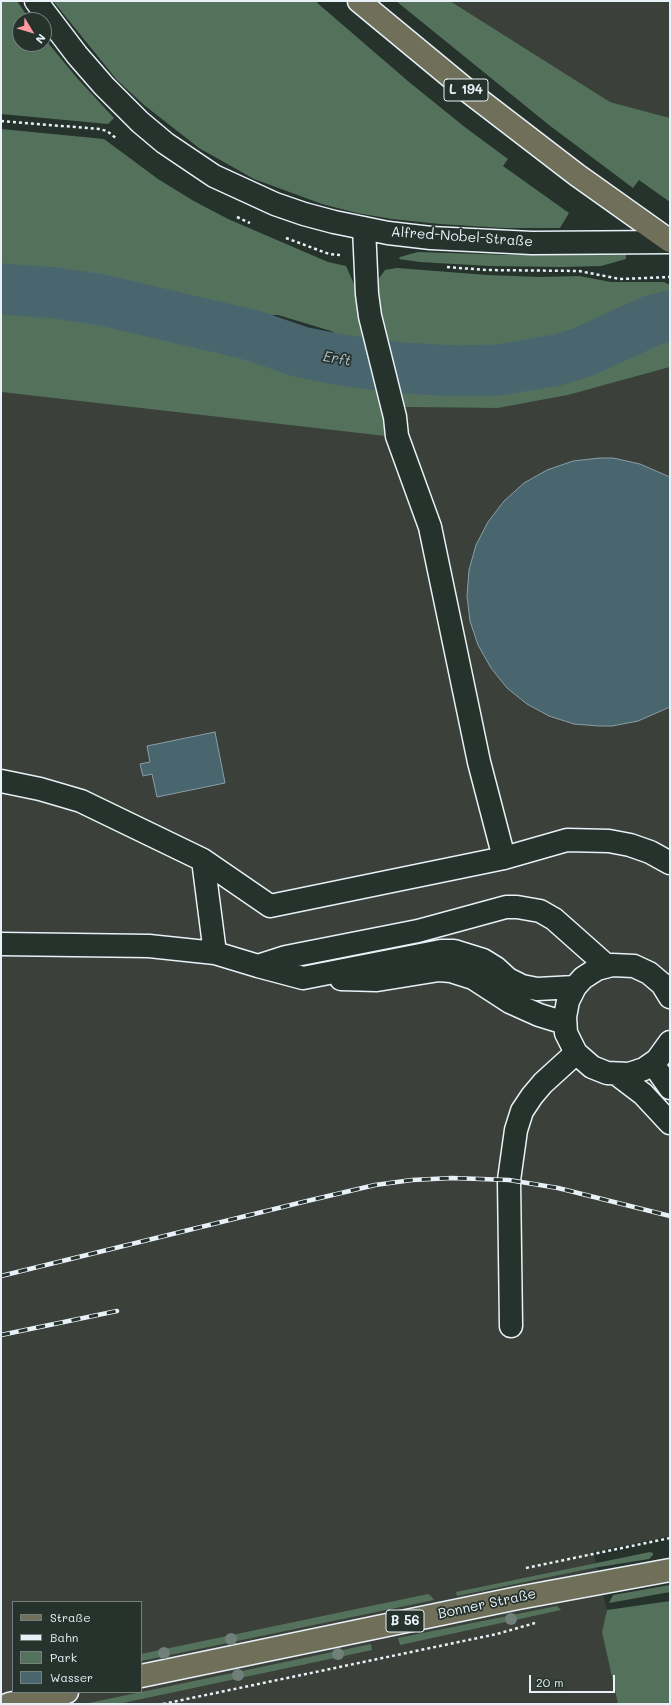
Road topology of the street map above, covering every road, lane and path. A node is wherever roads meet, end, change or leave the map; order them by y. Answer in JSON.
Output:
{"nodes":[{"id":1,"x":36,"y":1,"type":"edge"},
{"id":2,"x":359,"y":1,"type":"edge"},
{"id":3,"x":364,"y":228,"type":"junction"},
{"id":4,"x":670,"y":241,"type":"edge"},
{"id":5,"x":1,"y":781,"type":"edge"},
{"id":6,"x":504,"y":858,"type":"junction"},
{"id":7,"x":203,"y":860,"type":"junction"},
{"id":8,"x":670,"y":862,"type":"edge"},
{"id":9,"x":1,"y":944,"type":"edge"},
{"id":10,"x":215,"y":953,"type":"junction"},
{"id":11,"x":258,"y":966,"type":"junction"},
{"id":12,"x":607,"y":966,"type":"junction"},
{"id":13,"x":664,"y":974,"type":"edge"},
{"id":14,"x":303,"y":978,"type":"junction"},
{"id":15,"x":575,"y":987,"type":"junction"},
{"id":16,"x":670,"y":997,"type":"edge"},
{"id":17,"x":565,"y":1023,"type":"junction"},
{"id":18,"x":670,"y":1042,"type":"edge"},
{"id":19,"x":576,"y":1053,"type":"junction"},
{"id":20,"x":653,"y":1064,"type":"junction"},
{"id":21,"x":618,"y":1075,"type":"junction"},
{"id":22,"x":670,"y":1088,"type":"edge"},
{"id":23,"x":670,"y":1123,"type":"edge"},
{"id":24,"x":512,"y":1326,"type":"dead end"},
{"id":25,"x":670,"y":1570,"type":"edge"},
{"id":26,"x":537,"y":1622,"type":"dead end"},
{"id":27,"x":142,"y":1676,"type":"edge"},
{"id":28,"x":61,"y":1693,"type":"edge"},
{"id":29,"x":9,"y":1704,"type":"edge"},
{"id":30,"x":163,"y":1704,"type":"edge"}],
"edges":[{"from":1,"to":3,"type":"street","name":"Alfred-Nobel-Straße"},
{"from":2,"to":4,"type":"main road","number":"L 194"},
{"from":3,"to":4,"type":"street","name":"Alfred-Nobel-Straße"},
{"from":3,"to":6,"type":"street"},
{"from":5,"to":7,"type":"street"},
{"from":6,"to":7,"type":"street"},
{"from":6,"to":8,"type":"street"},
{"from":7,"to":10,"type":"street"},
{"from":9,"to":10,"type":"street"},
{"from":10,"to":11,"type":"street"},
{"from":11,"to":12,"type":"street"},
{"from":11,"to":14,"type":"street"},
{"from":12,"to":13,"type":"street"},
{"from":12,"to":15,"type":"street"},
{"from":13,"to":16,"type":"street"},
{"from":14,"to":15,"type":"street"},
{"from":14,"to":17,"type":"street"},
{"from":15,"to":17,"type":"street"},
{"from":17,"to":19,"type":"street"},
{"from":18,"to":20,"type":"street"},
{"from":19,"to":21,"type":"street"},
{"from":19,"to":24,"type":"street"},
{"from":20,"to":21,"type":"street"},
{"from":20,"to":22,"type":"street"},
{"from":21,"to":23,"type":"street"},
{"from":25,"to":27,"type":"main road","name":"Bonner Straße","number":"B 56"},
{"from":26,"to":30,"type":"path"},
{"from":28,"to":29,"type":"main road"}]}
